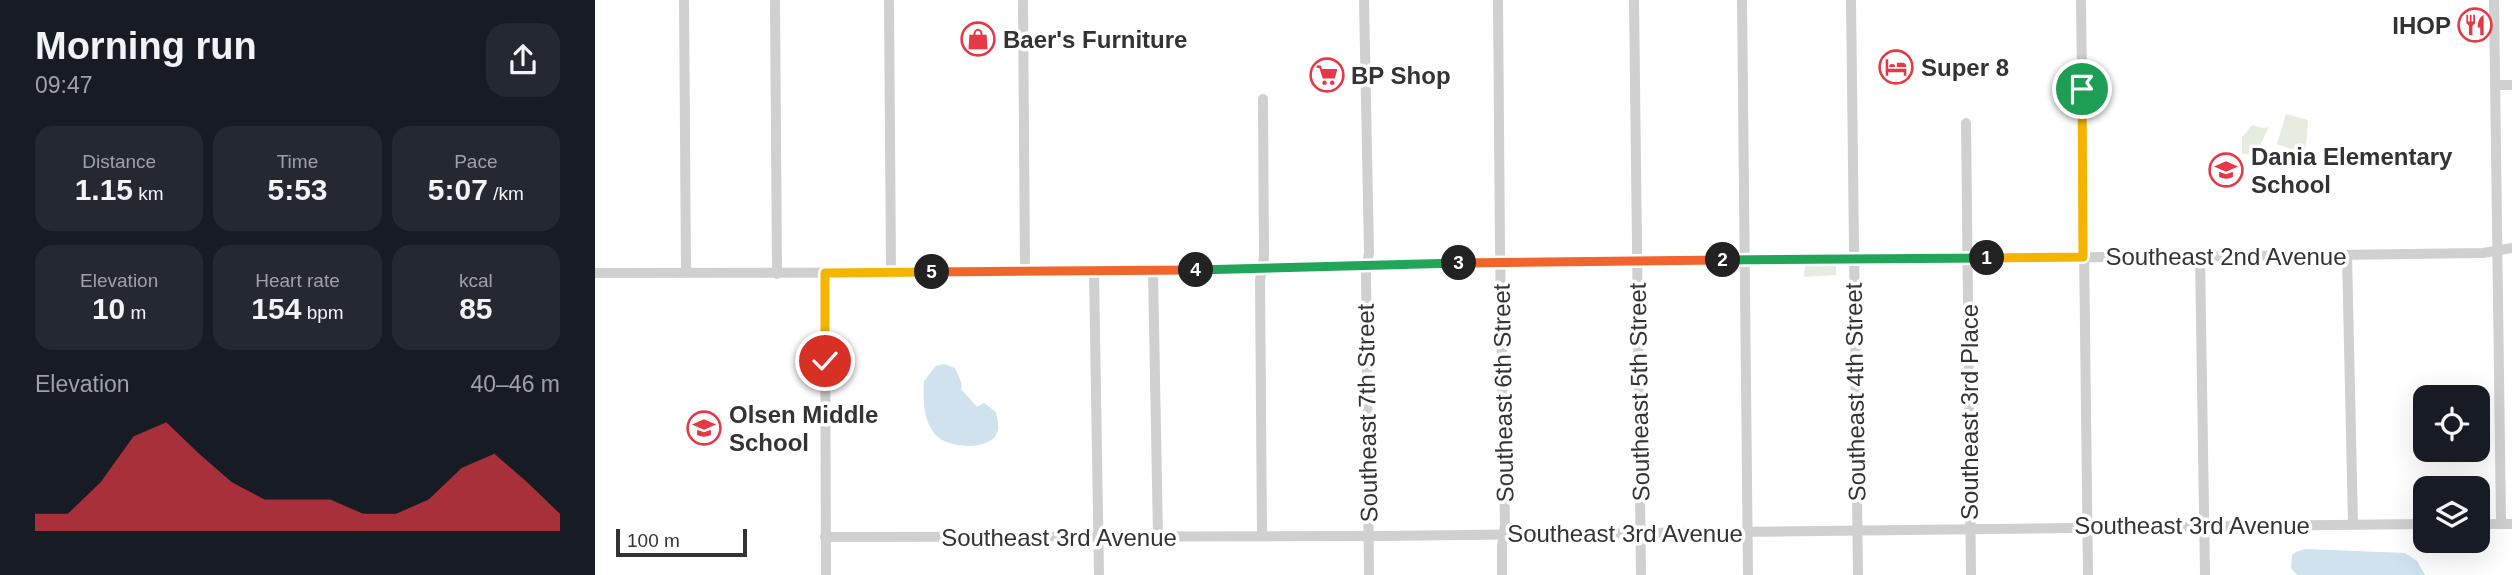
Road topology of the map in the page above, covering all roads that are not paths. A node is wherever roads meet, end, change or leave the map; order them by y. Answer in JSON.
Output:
{"nodes":[{"id":1,"x":684,"y":0,"type":"edge"},
{"id":2,"x":775,"y":0,"type":"edge"},
{"id":3,"x":889,"y":0,"type":"edge"},
{"id":4,"x":1023,"y":0,"type":"edge"},
{"id":5,"x":1364,"y":0,"type":"edge"},
{"id":6,"x":1498,"y":0,"type":"edge"},
{"id":7,"x":1634,"y":0,"type":"edge"},
{"id":8,"x":1742,"y":0,"type":"edge"},
{"id":9,"x":1851,"y":0,"type":"edge"},
{"id":10,"x":2081,"y":0,"type":"edge"},
{"id":11,"x":2494,"y":0,"type":"edge"},
{"id":12,"x":2495,"y":85,"type":"junction"},
{"id":13,"x":2512,"y":85,"type":"edge"},
{"id":14,"x":1263,"y":99,"type":"dead end"},
{"id":15,"x":1966,"y":123,"type":"dead end"},
{"id":16,"x":2512,"y":248,"type":"edge"},
{"id":17,"x":2498,"y":250,"type":"junction"},
{"id":18,"x":2347,"y":255,"type":"junction"},
{"id":19,"x":2200,"y":256,"type":"junction"},
{"id":20,"x":2083,"y":257,"type":"junction"},
{"id":21,"x":1969,"y":258,"type":"junction"},
{"id":22,"x":1854,"y":259,"type":"junction"},
{"id":23,"x":1745,"y":260,"type":"junction"},
{"id":24,"x":1637,"y":261,"type":"junction"},
{"id":25,"x":1501,"y":262,"type":"junction"},
{"id":26,"x":1367,"y":264,"type":"junction"},
{"id":27,"x":1262,"y":267,"type":"junction"},
{"id":28,"x":1153,"y":271,"type":"junction"},
{"id":29,"x":891,"y":272,"type":"junction"},
{"id":30,"x":1025,"y":272,"type":"junction"},
{"id":31,"x":1094,"y":272,"type":"junction"},
{"id":32,"x":595,"y":273,"type":"edge"},
{"id":33,"x":686,"y":273,"type":"junction"},
{"id":34,"x":825,"y":273,"type":"junction"},
{"id":35,"x":777,"y":274,"type":"junction"},
{"id":36,"x":2499,"y":389,"type":"junction"},
{"id":37,"x":2512,"y":389,"type":"edge"},
{"id":38,"x":2353,"y":524,"type":"junction"},
{"id":39,"x":2413,"y":524,"type":"edge"},
{"id":40,"x":2507,"y":524,"type":"edge"},
{"id":41,"x":2087,"y":526,"type":"junction"},
{"id":42,"x":2204,"y":526,"type":"junction"},
{"id":43,"x":1970,"y":529,"type":"junction"},
{"id":44,"x":1857,"y":531,"type":"junction"},
{"id":45,"x":1748,"y":532,"type":"junction"},
{"id":46,"x":1504,"y":533,"type":"junction"},
{"id":47,"x":1641,"y":533,"type":"junction"},
{"id":48,"x":1098,"y":536,"type":"junction"},
{"id":49,"x":1158,"y":536,"type":"junction"},
{"id":50,"x":1262,"y":536,"type":"junction"},
{"id":51,"x":1369,"y":536,"type":"junction"},
{"id":52,"x":825,"y":537,"type":"junction"},
{"id":53,"x":826,"y":575,"type":"edge"},
{"id":54,"x":1099,"y":575,"type":"edge"},
{"id":55,"x":1369,"y":575,"type":"edge"},
{"id":56,"x":1502,"y":575,"type":"edge"},
{"id":57,"x":1641,"y":575,"type":"edge"},
{"id":58,"x":1748,"y":575,"type":"edge"},
{"id":59,"x":1858,"y":575,"type":"edge"},
{"id":60,"x":1971,"y":575,"type":"edge"},
{"id":61,"x":2088,"y":575,"type":"edge"},
{"id":62,"x":2205,"y":575,"type":"edge"}],
"edges":[{"from":1,"to":33,"type":"street"},
{"from":2,"to":35,"type":"street"},
{"from":3,"to":29,"type":"street"},
{"from":4,"to":30,"type":"street"},
{"from":5,"to":26,"type":"street","name":"Southeast 7th Street"},
{"from":6,"to":25,"type":"street","name":"Southeast 6th Street"},
{"from":7,"to":24,"type":"street","name":"Southeast 5th Street"},
{"from":8,"to":23,"type":"street"},
{"from":9,"to":22,"type":"street","name":"Southeast 4th Street"},
{"from":10,"to":20,"type":"street"},
{"from":11,"to":12,"type":"street"},
{"from":12,"to":13,"type":"street"},
{"from":12,"to":17,"type":"street"},
{"from":14,"to":27,"type":"street"},
{"from":15,"to":21,"type":"street","name":"Southeast 3rd Place"},
{"from":16,"to":17,"type":"street","name":"Southeast 2nd Avenue"},
{"from":17,"to":18,"type":"street","name":"Southeast 2nd Avenue"},
{"from":17,"to":36,"type":"street"},
{"from":18,"to":19,"type":"street","name":"Southeast 2nd Avenue"},
{"from":18,"to":38,"type":"street"},
{"from":19,"to":20,"type":"street","name":"Southeast 2nd Avenue"},
{"from":19,"to":42,"type":"street"},
{"from":20,"to":21,"type":"street","name":"Southeast 2nd Avenue"},
{"from":20,"to":41,"type":"street"},
{"from":21,"to":22,"type":"street","name":"Southeast 2nd Avenue"},
{"from":21,"to":43,"type":"street","name":"Southeast 3rd Place"},
{"from":22,"to":23,"type":"street","name":"Southeast 2nd Avenue"},
{"from":22,"to":44,"type":"street","name":"Southeast 4th Street"},
{"from":23,"to":24,"type":"street","name":"Southeast 2nd Avenue"},
{"from":23,"to":45,"type":"street"},
{"from":24,"to":25,"type":"street","name":"Southeast 2nd Avenue"},
{"from":24,"to":47,"type":"street","name":"Southeast 5th Street"},
{"from":25,"to":26,"type":"street","name":"Southeast 2nd Avenue"},
{"from":25,"to":46,"type":"street","name":"Southeast 6th Street"},
{"from":26,"to":27,"type":"street","name":"Southeast 2nd Avenue"},
{"from":26,"to":51,"type":"street","name":"Southeast 7th Street"},
{"from":27,"to":28,"type":"street","name":"Southeast 2nd Avenue"},
{"from":27,"to":50,"type":"street"},
{"from":28,"to":31,"type":"street","name":"Southeast 2nd Avenue"},
{"from":28,"to":49,"type":"street"},
{"from":29,"to":30,"type":"street","name":"Southeast 2nd Avenue"},
{"from":29,"to":34,"type":"street","name":"Southeast 2nd Avenue"},
{"from":30,"to":31,"type":"street","name":"Southeast 2nd Avenue"},
{"from":31,"to":48,"type":"street"},
{"from":32,"to":33,"type":"street","name":"Southeast 2nd Avenue"},
{"from":33,"to":35,"type":"street","name":"Southeast 2nd Avenue"},
{"from":34,"to":35,"type":"street","name":"Southeast 2nd Avenue"},
{"from":34,"to":52,"type":"street"},
{"from":36,"to":37,"type":"street"},
{"from":36,"to":40,"type":"street"},
{"from":38,"to":39,"type":"street","name":"Southeast 3rd Avenue"},
{"from":38,"to":42,"type":"street","name":"Southeast 3rd Avenue"},
{"from":41,"to":42,"type":"street","name":"Southeast 3rd Avenue"},
{"from":41,"to":43,"type":"street","name":"Southeast 3rd Avenue"},
{"from":41,"to":61,"type":"street"},
{"from":42,"to":62,"type":"street"},
{"from":43,"to":44,"type":"street","name":"Southeast 3rd Avenue"},
{"from":43,"to":60,"type":"street","name":"Southeast 3rd Place"},
{"from":44,"to":45,"type":"street","name":"Southeast 3rd Avenue"},
{"from":44,"to":59,"type":"street","name":"Southeast 4th Street"},
{"from":45,"to":47,"type":"street","name":"Southeast 3rd Avenue"},
{"from":45,"to":58,"type":"street"},
{"from":46,"to":47,"type":"street","name":"Southeast 3rd Avenue"},
{"from":46,"to":51,"type":"street","name":"Southeast 3rd Avenue"},
{"from":46,"to":56,"type":"street","name":"Southeast 6th Street"},
{"from":47,"to":57,"type":"street","name":"Southeast 5th Street"},
{"from":48,"to":49,"type":"street","name":"Southeast 3rd Avenue"},
{"from":48,"to":52,"type":"street","name":"Southeast 3rd Avenue"},
{"from":48,"to":54,"type":"street"},
{"from":49,"to":50,"type":"street","name":"Southeast 3rd Avenue"},
{"from":50,"to":51,"type":"street","name":"Southeast 3rd Avenue"},
{"from":51,"to":55,"type":"street","name":"Southeast 7th Street"},
{"from":52,"to":53,"type":"street"}]}
